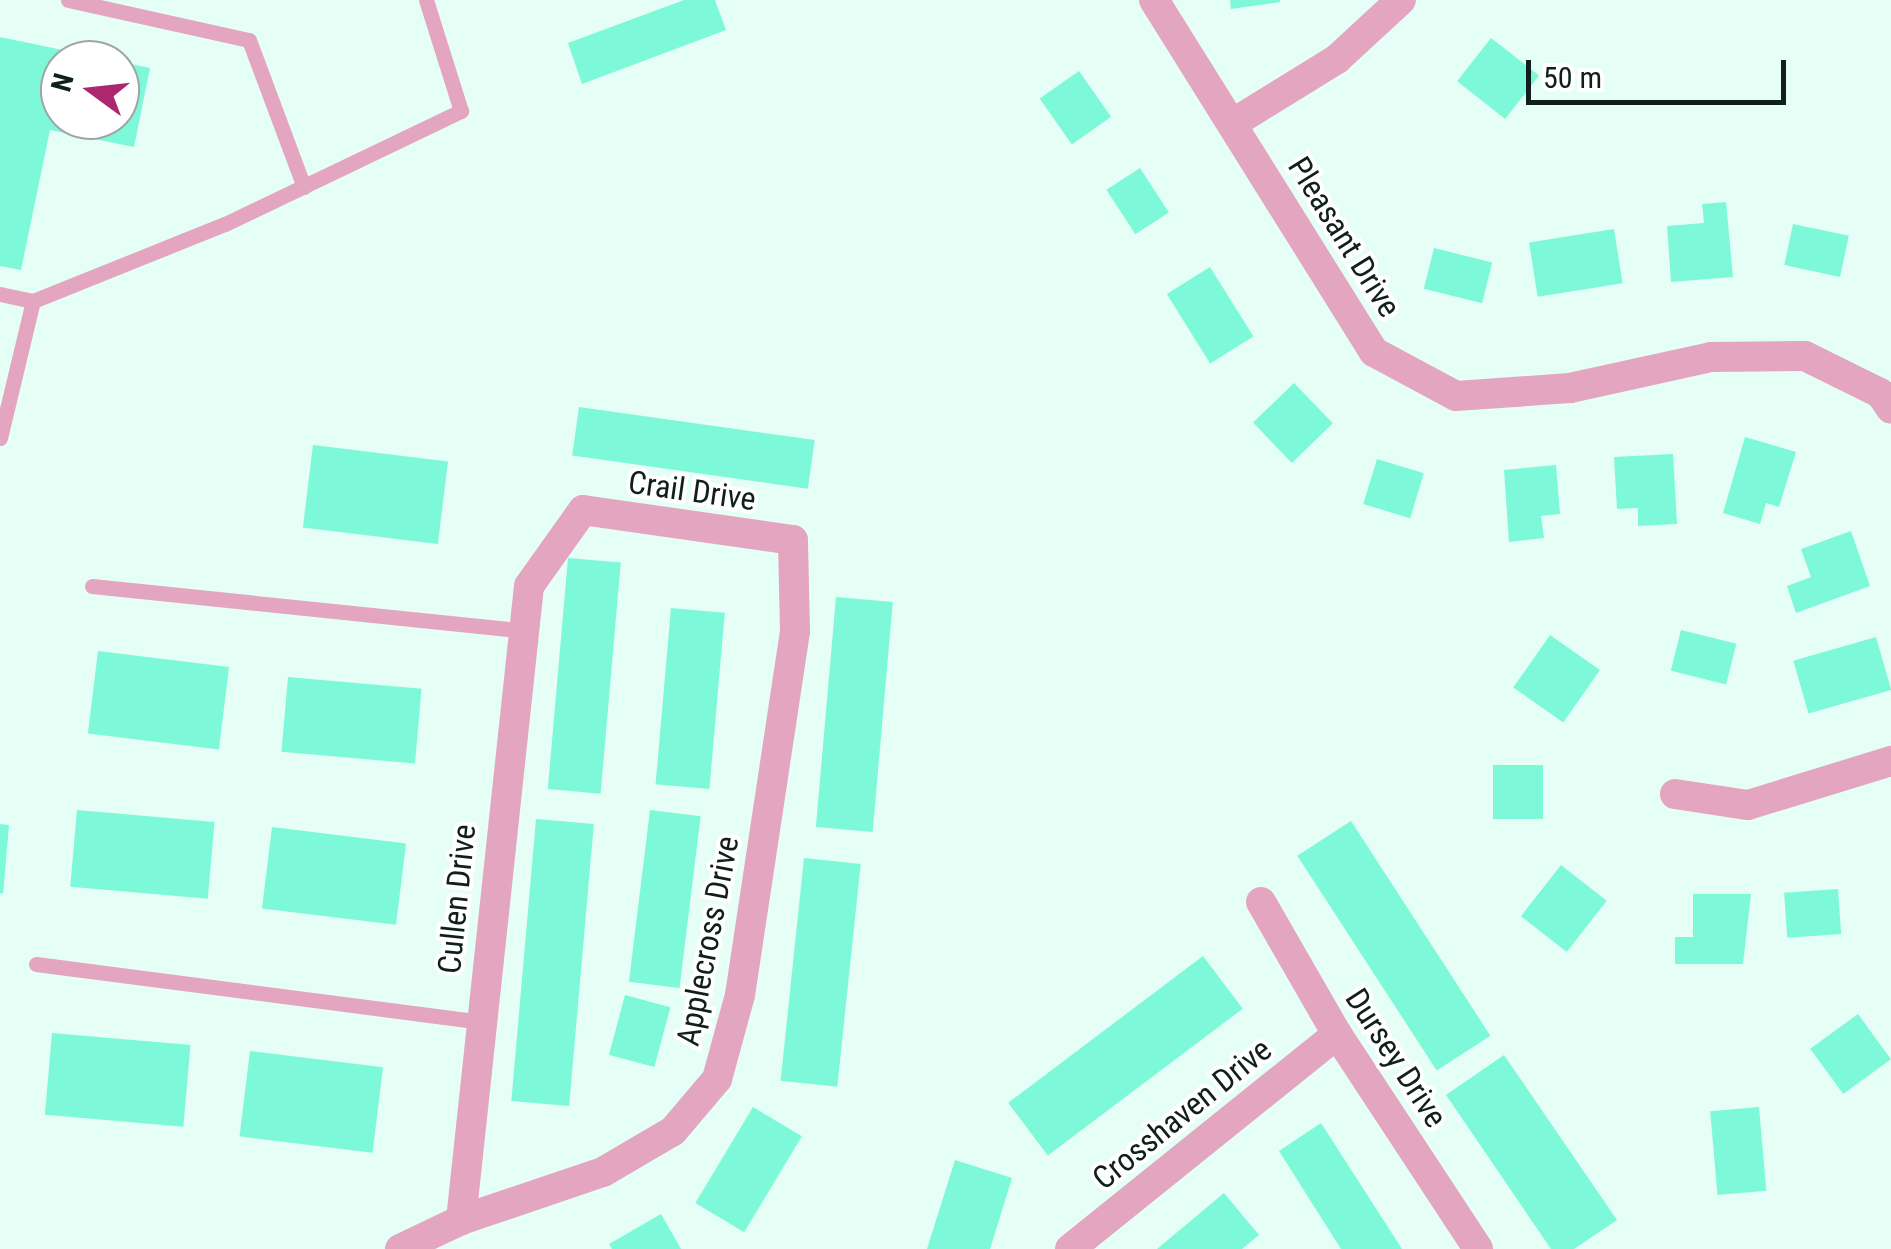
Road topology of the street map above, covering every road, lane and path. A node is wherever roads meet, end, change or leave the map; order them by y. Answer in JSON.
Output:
{"nodes":[{"id":1,"x":68,"y":0,"type":"edge"},
{"id":2,"x":426,"y":0,"type":"edge"},
{"id":3,"x":1154,"y":0,"type":"edge"},
{"id":4,"x":1400,"y":0,"type":"edge"},
{"id":5,"x":1235,"y":122,"type":"junction"},
{"id":6,"x":304,"y":187,"type":"junction"},
{"id":7,"x":0,"y":294,"type":"edge"},
{"id":8,"x":32,"y":301,"type":"junction"},
{"id":9,"x":1891,"y":409,"type":"edge"},
{"id":10,"x":0,"y":438,"type":"edge"},
{"id":11,"x":92,"y":586,"type":"dead end"},
{"id":12,"x":529,"y":586,"type":"joint"},
{"id":13,"x":524,"y":631,"type":"junction"},
{"id":14,"x":795,"y":631,"type":"joint"},
{"id":15,"x":1891,"y":761,"type":"edge"},
{"id":16,"x":1675,"y":794,"type":"dead end"},
{"id":17,"x":1261,"y":902,"type":"dead end"},
{"id":18,"x":36,"y":964,"type":"dead end"},
{"id":19,"x":480,"y":1022,"type":"junction"},
{"id":20,"x":1337,"y":1034,"type":"junction"},
{"id":21,"x":461,"y":1220,"type":"junction"},
{"id":22,"x":400,"y":1249,"type":"edge"},
{"id":23,"x":1070,"y":1249,"type":"edge"},
{"id":24,"x":1478,"y":1249,"type":"edge"}],
"edges":[{"from":1,"to":6,"type":"lane"},
{"from":2,"to":6,"type":"lane"},
{"from":3,"to":5,"type":"street","name":"Pleasant Drive"},
{"from":4,"to":5,"type":"street"},
{"from":5,"to":9,"type":"street","name":"Pleasant Drive"},
{"from":6,"to":8,"type":"lane"},
{"from":7,"to":8,"type":"lane"},
{"from":8,"to":10,"type":"lane"},
{"from":11,"to":13,"type":"lane"},
{"from":12,"to":13,"type":"street","name":"Cullen Drive"},
{"from":12,"to":14,"type":"street","name":"Crail Drive"},
{"from":13,"to":19,"type":"street","name":"Cullen Drive"},
{"from":14,"to":21,"type":"street","name":"Applecross Drive"},
{"from":15,"to":16,"type":"street"},
{"from":17,"to":20,"type":"street","name":"Dursey Drive"},
{"from":18,"to":19,"type":"lane"},
{"from":19,"to":21,"type":"street","name":"Cullen Drive"},
{"from":20,"to":23,"type":"street","name":"Crosshaven Drive"},
{"from":20,"to":24,"type":"street","name":"Dursey Drive"},
{"from":21,"to":22,"type":"street","name":"Applecross Drive"}]}
